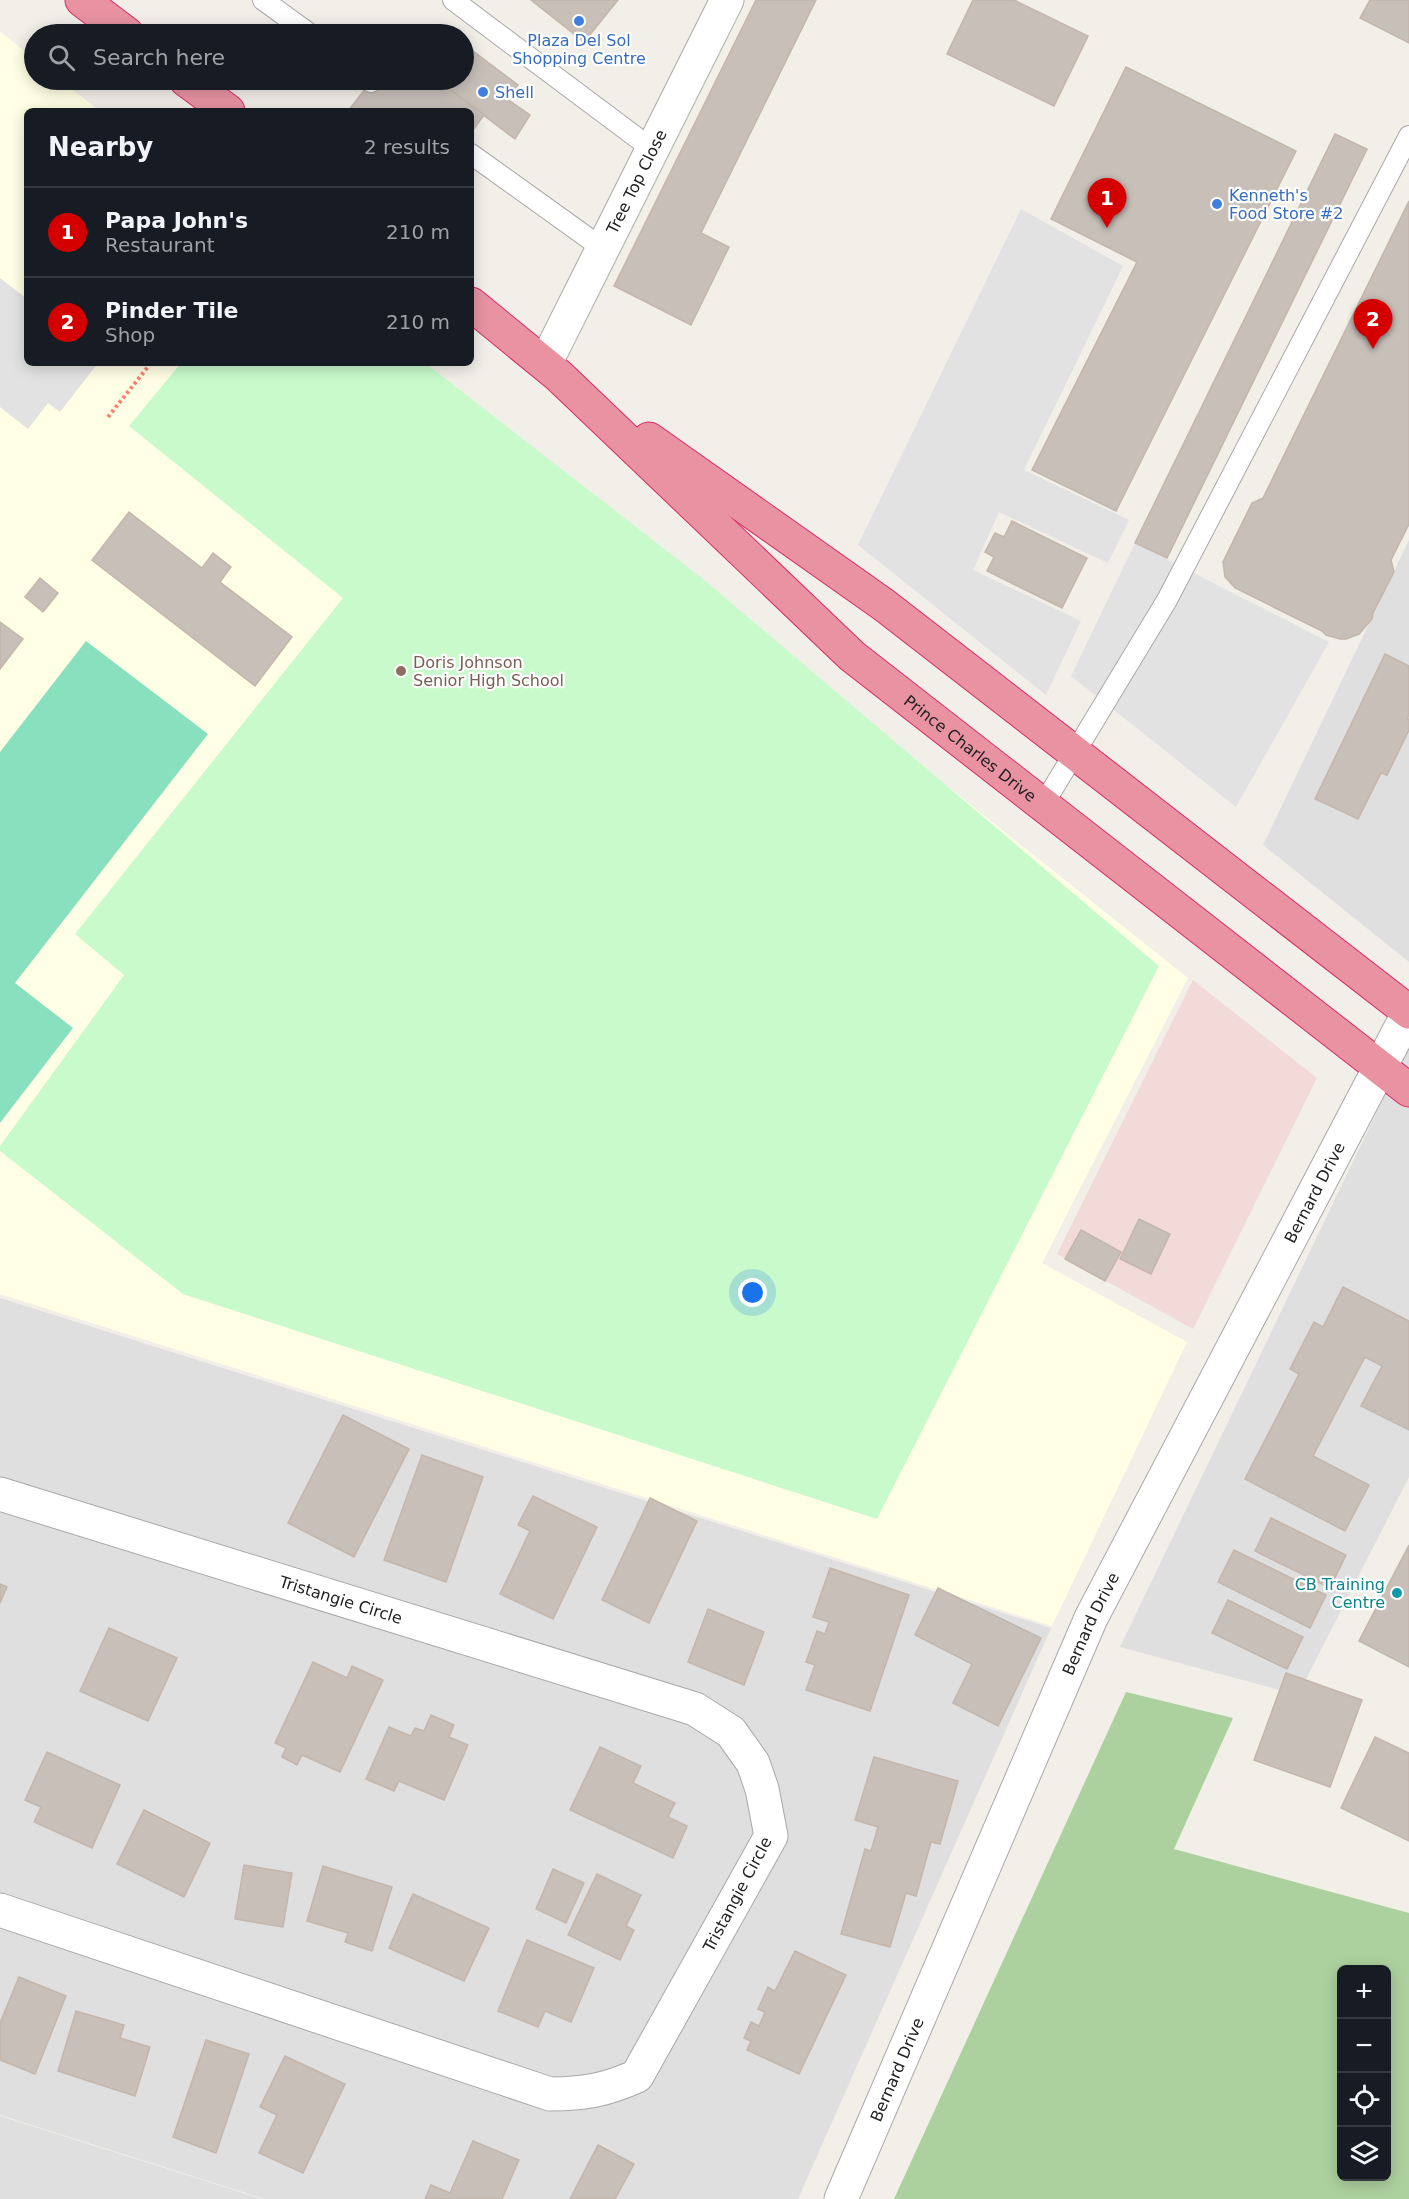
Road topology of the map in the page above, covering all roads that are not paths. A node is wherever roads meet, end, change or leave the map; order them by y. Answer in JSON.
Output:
{"nodes":[{"id":1,"x":82,"y":0,"type":"edge"},
{"id":2,"x":264,"y":0,"type":"edge"},
{"id":3,"x":453,"y":0,"type":"edge"},
{"id":4,"x":727,"y":0,"type":"edge"},
{"id":5,"x":114,"y":24,"type":"edge"},
{"id":6,"x":296,"y":24,"type":"edge"},
{"id":7,"x":200,"y":90,"type":"edge"},
{"id":8,"x":224,"y":108,"type":"edge"},
{"id":9,"x":1409,"y":135,"type":"edge"},
{"id":10,"x":652,"y":148,"type":"junction"},
{"id":11,"x":474,"y":156,"type":"edge"},
{"id":12,"x":603,"y":248,"type":"junction"},
{"id":13,"x":474,"y":306,"type":"edge"},
{"id":14,"x":552,"y":370,"type":"junction"},
{"id":15,"x":1075,"y":753,"type":"junction"},
{"id":16,"x":1043,"y":805,"type":"junction"},
{"id":17,"x":1409,"y":1012,"type":"edge"},
{"id":18,"x":1380,"y":1068,"type":"junction"},
{"id":19,"x":1409,"y":1090,"type":"edge"},
{"id":20,"x":0,"y":1494,"type":"edge"},
{"id":21,"x":0,"y":1910,"type":"edge"},
{"id":22,"x":841,"y":2199,"type":"edge"}],
"edges":[{"from":1,"to":5,"type":"highway"},
{"from":2,"to":6,"type":"lane"},
{"from":3,"to":10,"type":"lane"},
{"from":4,"to":10,"type":"street","name":"Tree Top Close"},
{"from":7,"to":8,"type":"highway"},
{"from":9,"to":15,"type":"lane"},
{"from":10,"to":12,"type":"street","name":"Tree Top Close"},
{"from":11,"to":12,"type":"lane"},
{"from":12,"to":14,"type":"street","name":"Tree Top Close"},
{"from":13,"to":14,"type":"highway","name":"Prince Charles Drive"},
{"from":14,"to":15,"type":"highway","name":"Prince Charles Drive"},
{"from":14,"to":16,"type":"highway","name":"Prince Charles Drive"},
{"from":15,"to":16,"type":"lane"},
{"from":15,"to":17,"type":"highway","name":"Prince Charles Drive"},
{"from":16,"to":18,"type":"highway","name":"Prince Charles Drive"},
{"from":17,"to":18,"type":"street","name":"Bernard Drive"},
{"from":18,"to":19,"type":"highway","name":"Prince Charles Drive"},
{"from":18,"to":22,"type":"street","name":"Bernard Drive"},
{"from":20,"to":21,"type":"street","name":"Tristangie Circle"}]}
